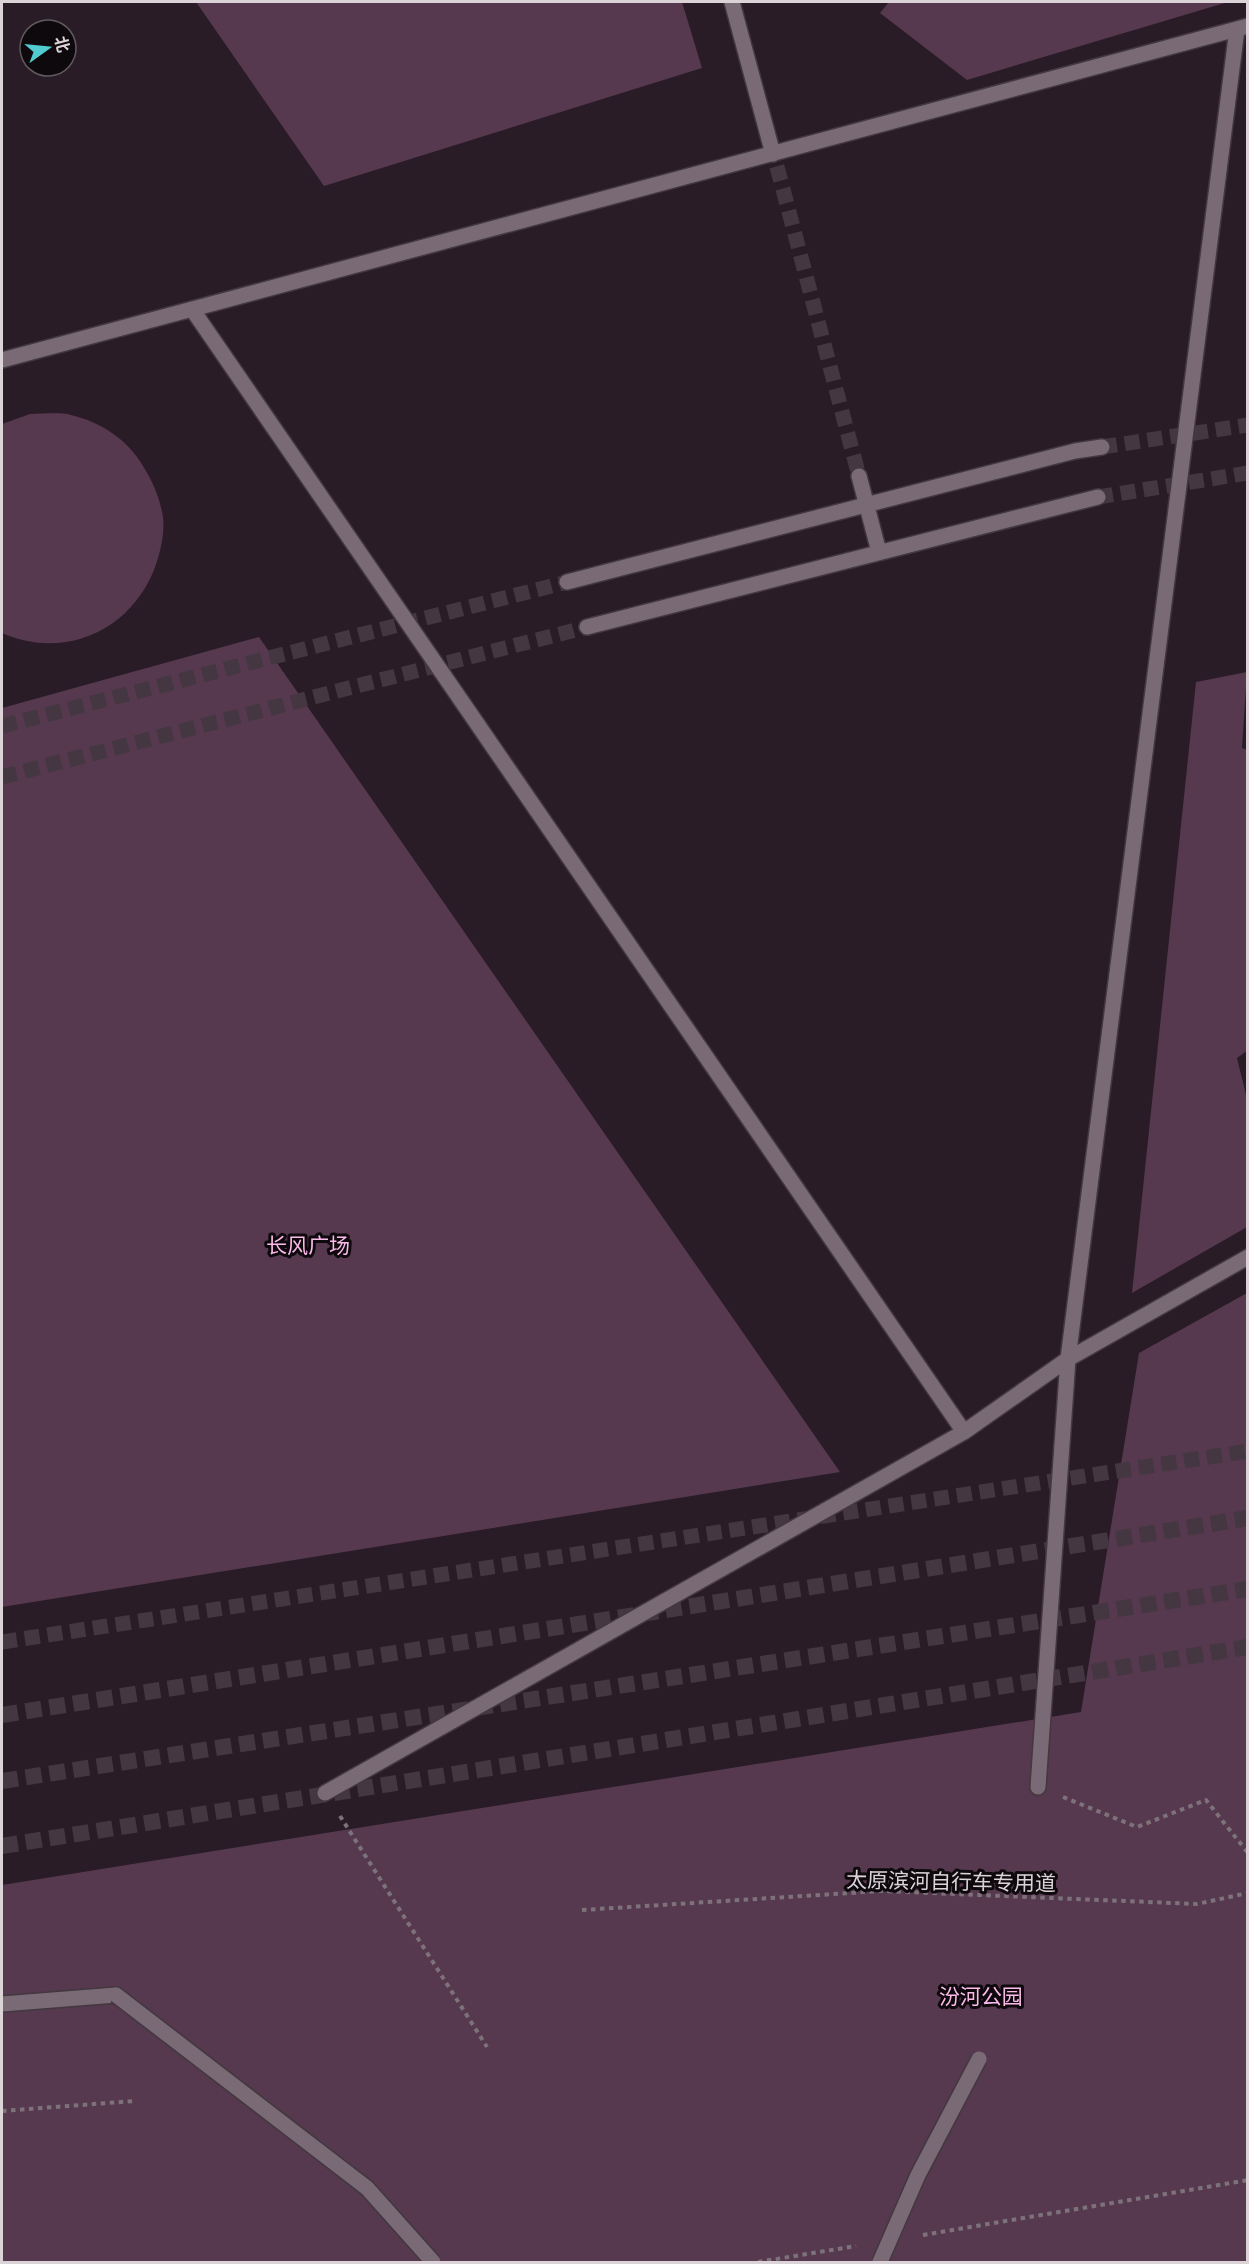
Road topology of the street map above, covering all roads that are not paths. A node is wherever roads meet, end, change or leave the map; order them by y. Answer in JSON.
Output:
{"nodes":[{"id":1,"x":732,"y":2,"type":"edge"},
{"id":2,"x":1242,"y":28,"type":"edge"},
{"id":3,"x":773,"y":154,"type":"junction"},
{"id":4,"x":192,"y":309,"type":"junction"},
{"id":5,"x":2,"y":360,"type":"edge"},
{"id":6,"x":1102,"y":447,"type":"tunnel mouth"},
{"id":7,"x":859,"y":476,"type":"tunnel mouth"},
{"id":8,"x":1098,"y":497,"type":"tunnel mouth"},
{"id":9,"x":867,"y":505,"type":"junction"},
{"id":10,"x":879,"y":552,"type":"junction"},
{"id":11,"x":567,"y":582,"type":"tunnel mouth"},
{"id":12,"x":587,"y":627,"type":"tunnel mouth"},
{"id":13,"x":1248,"y":1257,"type":"edge"},
{"id":14,"x":1068,"y":1359,"type":"junction"},
{"id":15,"x":964,"y":1432,"type":"junction"},
{"id":16,"x":1038,"y":1786,"type":"road end"},
{"id":17,"x":326,"y":1793,"type":"road end"},
{"id":18,"x":2,"y":2004,"type":"edge"},
{"id":19,"x":979,"y":2059,"type":"dead end"},
{"id":20,"x":433,"y":2262,"type":"edge"},
{"id":21,"x":880,"y":2262,"type":"edge"}],
"edges":[{"from":1,"to":3,"type":"street"},
{"from":2,"to":3,"type":"street"},
{"from":2,"to":14,"type":"street"},
{"from":3,"to":4,"type":"street"},
{"from":4,"to":5,"type":"street"},
{"from":4,"to":15,"type":"street"},
{"from":6,"to":9,"type":"street"},
{"from":7,"to":9,"type":"street"},
{"from":8,"to":10,"type":"street"},
{"from":9,"to":10,"type":"street"},
{"from":9,"to":11,"type":"street"},
{"from":10,"to":12,"type":"street"},
{"from":13,"to":14,"type":"street"},
{"from":14,"to":15,"type":"street"},
{"from":14,"to":16,"type":"street"},
{"from":15,"to":17,"type":"street"},
{"from":18,"to":20,"type":"street","bridge":true},
{"from":19,"to":21,"type":"street","bridge":true}]}
